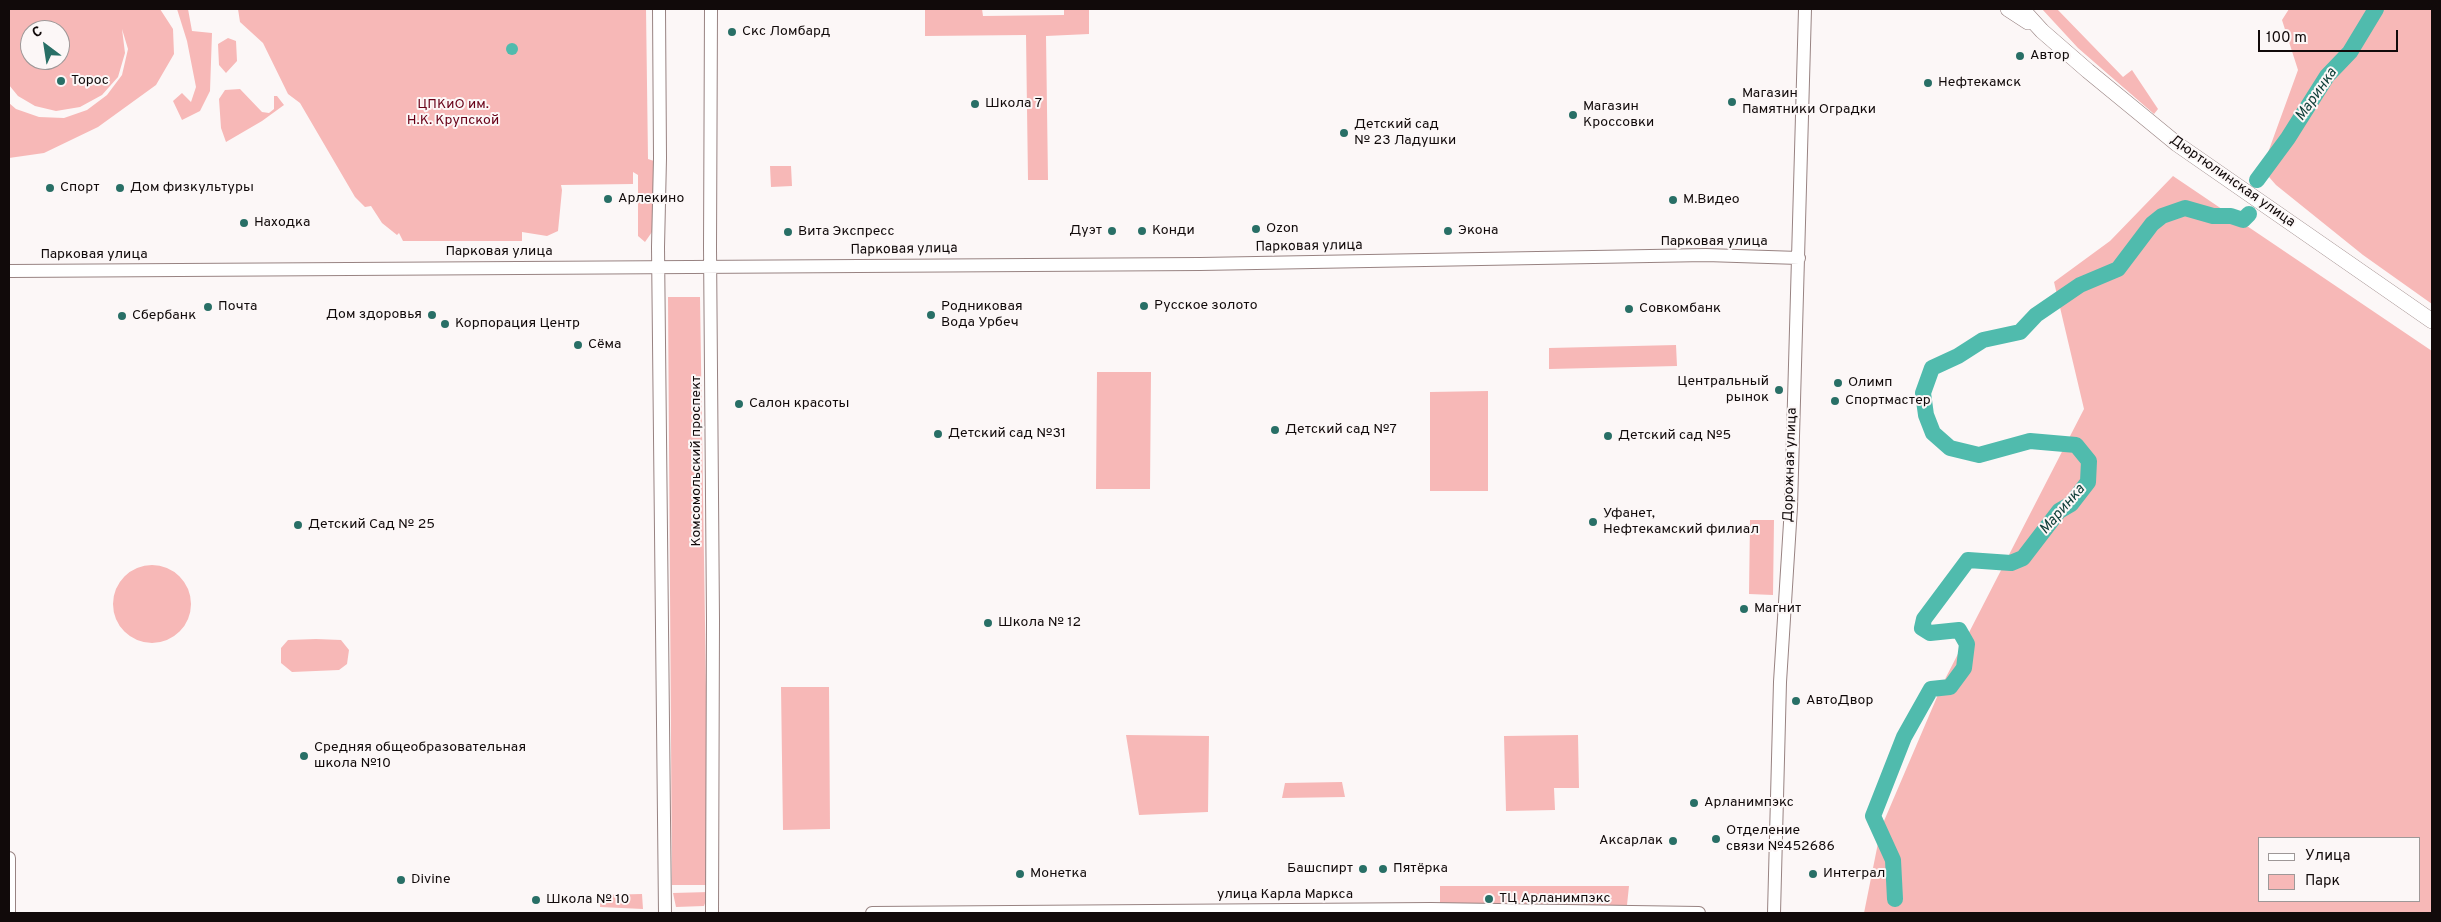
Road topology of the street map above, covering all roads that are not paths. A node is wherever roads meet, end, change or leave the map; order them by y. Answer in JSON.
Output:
{"nodes":[{"id":1,"x":659,"y":9,"type":"edge"},
{"id":2,"x":711,"y":9,"type":"edge"},
{"id":3,"x":2008,"y":9,"type":"edge"},
{"id":4,"x":2022,"y":9,"type":"edge"},
{"id":5,"x":1807,"y":11,"type":"edge"},
{"id":6,"x":2042,"y":31,"type":"junction"},
{"id":7,"x":1799,"y":258,"type":"junction"},
{"id":8,"x":658,"y":266,"type":"junction"},
{"id":9,"x":710,"y":267,"type":"junction"},
{"id":10,"x":9,"y":270,"type":"edge"},
{"id":11,"x":2432,"y":321,"type":"edge"},
{"id":12,"x":9,"y":858,"type":"edge"},
{"id":13,"x":9,"y":889,"type":"edge"},
{"id":14,"x":1321,"y":911,"type":"edge"},
{"id":15,"x":9,"y":913,"type":"edge"},
{"id":16,"x":665,"y":913,"type":"edge"},
{"id":17,"x":712,"y":913,"type":"edge"},
{"id":18,"x":872,"y":913,"type":"edge"},
{"id":19,"x":1699,"y":913,"type":"edge"},
{"id":20,"x":1774,"y":913,"type":"edge"}],
"edges":[{"from":1,"to":8,"type":"main road"},
{"from":2,"to":9,"type":"main road","name":"Комсомольский проспект"},
{"from":3,"to":6,"type":"main road"},
{"from":4,"to":6,"type":"main road"},
{"from":5,"to":7,"type":"main road","name":"Дорожная улица"},
{"from":6,"to":11,"type":"main road","name":"Дюртюлинская улица"},
{"from":7,"to":9,"type":"main road","name":"Парковая улица"},
{"from":7,"to":20,"type":"main road","name":"Дорожная улица"},
{"from":8,"to":9,"type":"main road","name":"Парковая улица"},
{"from":8,"to":10,"type":"main road","name":"Парковая улица"},
{"from":8,"to":16,"type":"main road"},
{"from":9,"to":17,"type":"main road","name":"Комсомольский проспект"},
{"from":12,"to":13,"type":"main road"},
{"from":13,"to":15,"type":"main road"},
{"from":14,"to":18,"type":"main road","name":"улица Карла Маркса"},
{"from":14,"to":19,"type":"main road","name":"улица Карла Маркса"}]}
